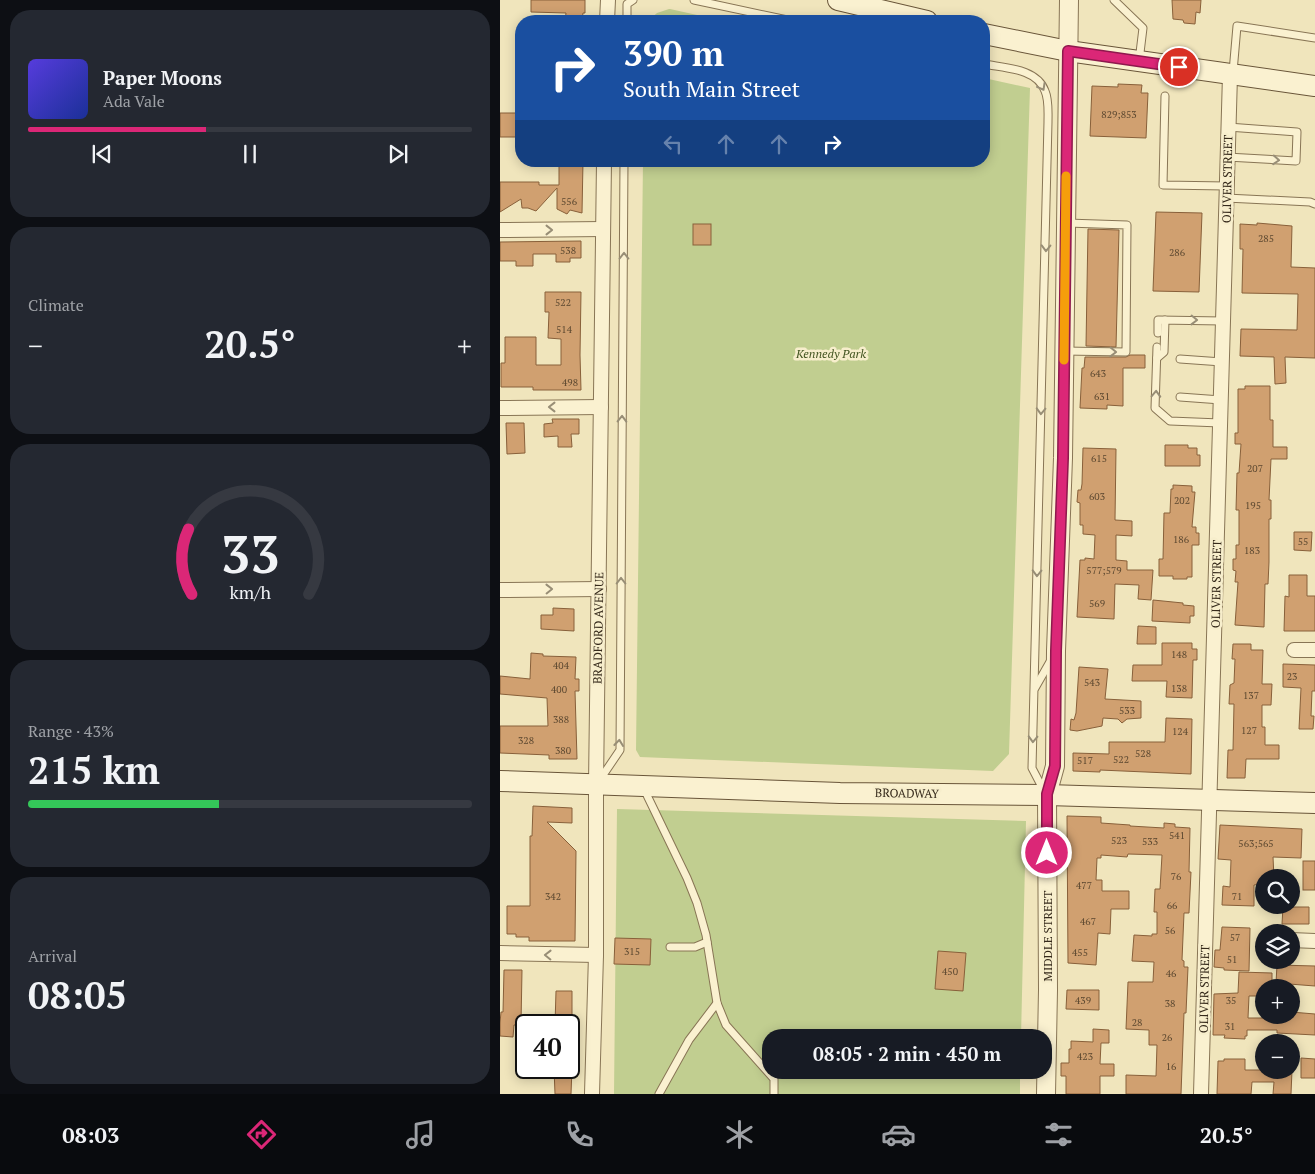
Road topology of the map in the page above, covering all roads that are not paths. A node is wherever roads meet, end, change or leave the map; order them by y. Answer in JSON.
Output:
{"nodes":[{"id":1,"x":608,"y":0,"type":"edge"},
{"id":2,"x":694,"y":0,"type":"edge"},
{"id":3,"x":838,"y":0,"type":"edge"},
{"id":4,"x":1069,"y":0,"type":"edge"},
{"id":5,"x":1114,"y":0,"type":"edge"},
{"id":6,"x":629,"y":1,"type":"edge"},
{"id":7,"x":607,"y":15,"type":"edge"},
{"id":8,"x":628,"y":15,"type":"edge"},
{"id":9,"x":764,"y":15,"type":"edge"},
{"id":10,"x":902,"y":15,"type":"edge"},
{"id":11,"x":990,"y":35,"type":"edge"},
{"id":12,"x":1315,"y":38,"type":"edge"},
{"id":13,"x":1068,"y":51,"type":"junction"},
{"id":14,"x":1139,"y":61,"type":"junction"},
{"id":15,"x":990,"y":65,"type":"edge"},
{"id":16,"x":1231,"y":75,"type":"junction"},
{"id":17,"x":1315,"y":86,"type":"edge"},
{"id":18,"x":1165,"y":96,"type":"dead end"},
{"id":19,"x":1228,"y":127,"type":"junction"},
{"id":20,"x":1227,"y":157,"type":"junction"},
{"id":21,"x":604,"y":167,"type":"edge"},
{"id":22,"x":624,"y":167,"type":"edge"},
{"id":23,"x":1226,"y":192,"type":"junction"},
{"id":24,"x":1315,"y":204,"type":"edge"},
{"id":25,"x":1065,"y":223,"type":"junction"},
{"id":26,"x":602,"y":229,"type":"junction"},
{"id":27,"x":500,"y":230,"type":"edge"},
{"id":28,"x":1165,"y":320,"type":"junction"},
{"id":29,"x":1223,"y":321,"type":"junction"},
{"id":30,"x":1158,"y":333,"type":"dead end"},
{"id":31,"x":1157,"y":347,"type":"dead end"},
{"id":32,"x":1064,"y":351,"type":"junction"},
{"id":33,"x":1157,"y":358,"type":"junction"},
{"id":34,"x":1180,"y":359,"type":"dead end"},
{"id":35,"x":1222,"y":362,"type":"junction"},
{"id":36,"x":1180,"y":398,"type":"dead end"},
{"id":37,"x":1221,"y":400,"type":"junction"},
{"id":38,"x":601,"y":407,"type":"junction"},
{"id":39,"x":500,"y":408,"type":"edge"},
{"id":40,"x":1220,"y":423,"type":"junction"},
{"id":41,"x":599,"y":589,"type":"junction"},
{"id":42,"x":500,"y":590,"type":"edge"},
{"id":43,"x":1294,"y":650,"type":"dead end"},
{"id":44,"x":1315,"y":650,"type":"edge"},
{"id":45,"x":1056,"y":651,"type":"junction"},
{"id":46,"x":1034,"y":691,"type":"junction"},
{"id":47,"x":500,"y":781,"type":"edge"},
{"id":48,"x":596,"y":785,"type":"junction"},
{"id":49,"x":642,"y":786,"type":"junction"},
{"id":50,"x":1047,"y":794,"type":"junction"},
{"id":51,"x":1208,"y":799,"type":"junction"},
{"id":52,"x":1315,"y":803,"type":"edge"},
{"id":53,"x":1300,"y":940,"type":"edge"},
{"id":54,"x":1315,"y":941,"type":"edge"},
{"id":55,"x":707,"y":942,"type":"junction"},
{"id":56,"x":670,"y":947,"type":"dead end"},
{"id":57,"x":500,"y":954,"type":"edge"},
{"id":58,"x":596,"y":955,"type":"junction"},
{"id":59,"x":717,"y":1003,"type":"junction"},
{"id":60,"x":592,"y":1094,"type":"edge"},
{"id":61,"x":660,"y":1094,"type":"edge"},
{"id":62,"x":774,"y":1094,"type":"edge"},
{"id":63,"x":1046,"y":1094,"type":"edge"},
{"id":64,"x":1201,"y":1094,"type":"edge"}],
"edges":[{"from":1,"to":7,"type":"street"},
{"from":2,"to":9,"type":"lane"},
{"from":3,"to":10,"type":"main road"},
{"from":4,"to":13,"type":"street","name":"MIDDLE STREET"},
{"from":5,"to":14,"type":"lane"},
{"from":6,"to":8,"type":"lane"},
{"from":11,"to":13,"type":"main road"},
{"from":12,"to":16,"type":"lane"},
{"from":13,"to":14,"type":"main road"},
{"from":13,"to":25,"type":"street","name":"MIDDLE STREET"},
{"from":14,"to":16,"type":"main road"},
{"from":15,"to":46,"type":"lane","one_way":true},
{"from":16,"to":17,"type":"main road"},
{"from":16,"to":19,"type":"street","name":"OLIVER STREET"},
{"from":18,"to":23,"type":"lane"},
{"from":19,"to":20,"type":"street","name":"OLIVER STREET"},
{"from":20,"to":19,"type":"lane","one_way":true},
{"from":20,"to":23,"type":"street","name":"OLIVER STREET"},
{"from":21,"to":26,"type":"street","name":"BRADFORD AVENUE"},
{"from":48,"to":22,"type":"lane","one_way":true},
{"from":23,"to":24,"type":"lane"},
{"from":23,"to":29,"type":"street","name":"OLIVER STREET"},
{"from":25,"to":32,"type":"street","name":"MIDDLE STREET"},
{"from":32,"to":25,"type":"lane","one_way":true},
{"from":27,"to":26,"type":"street","one_way":true},
{"from":26,"to":38,"type":"street","name":"BRADFORD AVENUE"},
{"from":28,"to":29,"type":"lane","one_way":true},
{"from":28,"to":30,"type":"lane"},
{"from":28,"to":33,"type":"lane"},
{"from":29,"to":35,"type":"street","name":"OLIVER STREET"},
{"from":31,"to":33,"type":"lane"},
{"from":32,"to":45,"type":"street","name":"MIDDLE STREET"},
{"from":40,"to":33,"type":"lane","one_way":true},
{"from":34,"to":35,"type":"lane"},
{"from":35,"to":37,"type":"street","name":"OLIVER STREET"},
{"from":36,"to":37,"type":"lane"},
{"from":37,"to":40,"type":"street","name":"OLIVER STREET"},
{"from":38,"to":39,"type":"street","one_way":true},
{"from":38,"to":41,"type":"street","name":"BRADFORD AVENUE"},
{"from":40,"to":51,"type":"street","name":"OLIVER STREET"},
{"from":42,"to":41,"type":"street","one_way":true},
{"from":41,"to":48,"type":"street","name":"BRADFORD AVENUE"},
{"from":43,"to":44,"type":"street"},
{"from":45,"to":46,"type":"lane"},
{"from":45,"to":50,"type":"street","name":"MIDDLE STREET"},
{"from":46,"to":50,"type":"lane","one_way":true},
{"from":47,"to":48,"type":"main road","name":"BROADWAY"},
{"from":48,"to":49,"type":"main road","name":"BROADWAY"},
{"from":48,"to":58,"type":"street","name":"BRADFORD AVENUE"},
{"from":49,"to":50,"type":"main road","name":"BROADWAY"},
{"from":49,"to":55,"type":"lane"},
{"from":50,"to":51,"type":"main road","name":"BROADWAY"},
{"from":50,"to":63,"type":"street","name":"MIDDLE STREET"},
{"from":51,"to":52,"type":"main road","name":"BROADWAY"},
{"from":51,"to":64,"type":"street","name":"OLIVER STREET"},
{"from":53,"to":54,"type":"street"},
{"from":55,"to":56,"type":"lane"},
{"from":55,"to":59,"type":"lane"},
{"from":58,"to":57,"type":"street","one_way":true},
{"from":58,"to":60,"type":"street","name":"BRADFORD AVENUE"},
{"from":59,"to":61,"type":"lane"},
{"from":59,"to":62,"type":"lane"}]}
